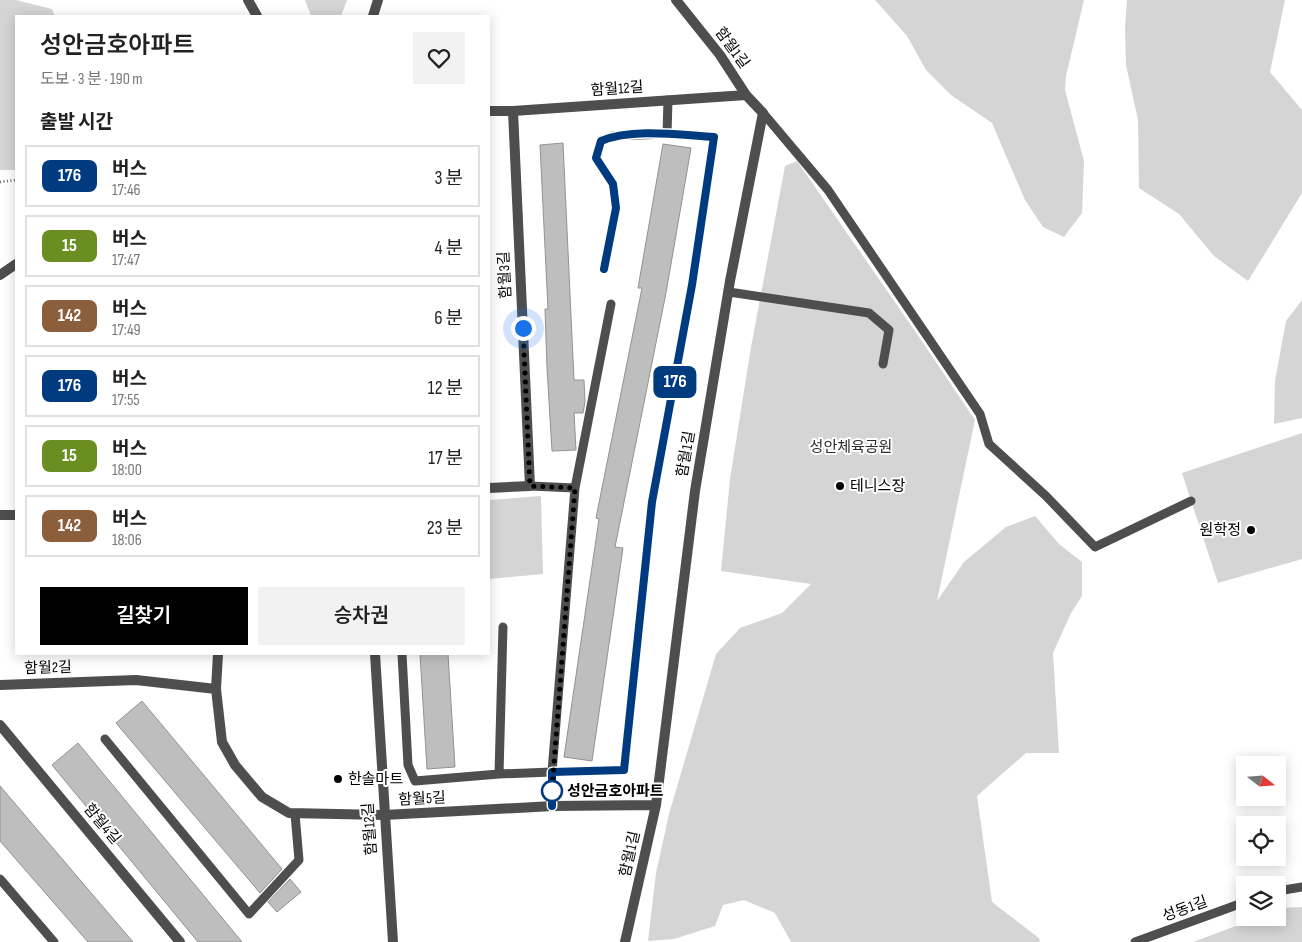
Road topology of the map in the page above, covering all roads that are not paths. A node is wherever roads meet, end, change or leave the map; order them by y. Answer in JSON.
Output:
{"nodes":[{"id":1,"x":248,"y":0,"type":"edge"},
{"id":2,"x":378,"y":0,"type":"edge"},
{"id":3,"x":676,"y":0,"type":"edge"},
{"id":4,"x":257,"y":15,"type":"edge"},
{"id":5,"x":373,"y":15,"type":"edge"},
{"id":6,"x":746,"y":94,"type":"junction"},
{"id":7,"x":668,"y":100,"type":"junction"},
{"id":8,"x":490,"y":111,"type":"edge"},
{"id":9,"x":513,"y":111,"type":"junction"},
{"id":10,"x":763,"y":113,"type":"junction"},
{"id":11,"x":667,"y":134,"type":"junction"},
{"id":12,"x":15,"y":265,"type":"edge"},
{"id":13,"x":604,"y":269,"type":"dead end"},
{"id":14,"x":0,"y":275,"type":"edge"},
{"id":15,"x":729,"y":292,"type":"junction"},
{"id":16,"x":611,"y":304,"type":"dead end"},
{"id":17,"x":883,"y":364,"type":"dead end"},
{"id":18,"x":530,"y":486,"type":"junction"},
{"id":19,"x":490,"y":488,"type":"edge"},
{"id":20,"x":575,"y":488,"type":"junction"},
{"id":21,"x":1191,"y":500,"type":"dead end"},
{"id":22,"x":15,"y":514,"type":"edge"},
{"id":23,"x":0,"y":515,"type":"edge"},
{"id":24,"x":503,"y":627,"type":"dead end"},
{"id":25,"x":218,"y":655,"type":"edge"},
{"id":26,"x":375,"y":655,"type":"edge"},
{"id":27,"x":402,"y":655,"type":"edge"},
{"id":28,"x":0,"y":685,"type":"edge"},
{"id":29,"x":216,"y":689,"type":"junction"},
{"id":30,"x":0,"y":725,"type":"edge"},
{"id":31,"x":105,"y":739,"type":"dead end"},
{"id":32,"x":552,"y":772,"type":"junction"},
{"id":33,"x":499,"y":774,"type":"junction"},
{"id":34,"x":656,"y":805,"type":"junction"},
{"id":35,"x":552,"y":806,"type":"junction"},
{"id":36,"x":295,"y":814,"type":"junction"},
{"id":37,"x":384,"y":815,"type":"junction"},
{"id":38,"x":0,"y":879,"type":"edge"},
{"id":39,"x":1302,"y":887,"type":"edge"},
{"id":40,"x":1286,"y":890,"type":"edge"},
{"id":41,"x":1236,"y":905,"type":"edge"},
{"id":42,"x":54,"y":942,"type":"edge"},
{"id":43,"x":180,"y":942,"type":"edge"},
{"id":44,"x":393,"y":942,"type":"edge"},
{"id":45,"x":625,"y":942,"type":"edge"},
{"id":46,"x":1135,"y":942,"type":"edge"}],
"edges":[{"from":1,"to":4,"type":"street"},
{"from":2,"to":5,"type":"street"},
{"from":3,"to":6,"type":"street","name":"함월1길"},
{"from":6,"to":7,"type":"street","name":"함월12길"},
{"from":6,"to":10,"type":"street","name":"함월1길"},
{"from":7,"to":9,"type":"street","name":"함월12길"},
{"from":7,"to":11,"type":"lane"},
{"from":8,"to":9,"type":"street","name":"함월12길"},
{"from":9,"to":18,"type":"street","name":"함월3길"},
{"from":10,"to":15,"type":"street","name":"함월1길"},
{"from":10,"to":21,"type":"lane"},
{"from":11,"to":13,"type":"lane"},
{"from":11,"to":32,"type":"lane"},
{"from":12,"to":14,"type":"street"},
{"from":15,"to":17,"type":"lane"},
{"from":15,"to":34,"type":"street","name":"함월1길"},
{"from":16,"to":20,"type":"lane"},
{"from":18,"to":19,"type":"street"},
{"from":18,"to":20,"type":"lane"},
{"from":20,"to":32,"type":"lane"},
{"from":22,"to":23,"type":"street"},
{"from":24,"to":33,"type":"lane"},
{"from":25,"to":29,"type":"street","name":"함월5길"},
{"from":26,"to":37,"type":"street","name":"함월12길"},
{"from":27,"to":33,"type":"lane"},
{"from":28,"to":29,"type":"street","name":"함월2길"},
{"from":29,"to":36,"type":"street","name":"함월5길"},
{"from":30,"to":43,"type":"street","name":"함월4길"},
{"from":31,"to":36,"type":"lane"},
{"from":32,"to":33,"type":"lane"},
{"from":32,"to":35,"type":"lane"},
{"from":34,"to":35,"type":"street","name":"함월5길"},
{"from":34,"to":45,"type":"street","name":"함월1길"},
{"from":35,"to":37,"type":"street","name":"함월5길"},
{"from":36,"to":37,"type":"street","name":"함월5길"},
{"from":37,"to":44,"type":"street","name":"함월12길"},
{"from":38,"to":42,"type":"lane"},
{"from":39,"to":40,"type":"lane"},
{"from":41,"to":46,"type":"lane","name":"성동1길"}]}
